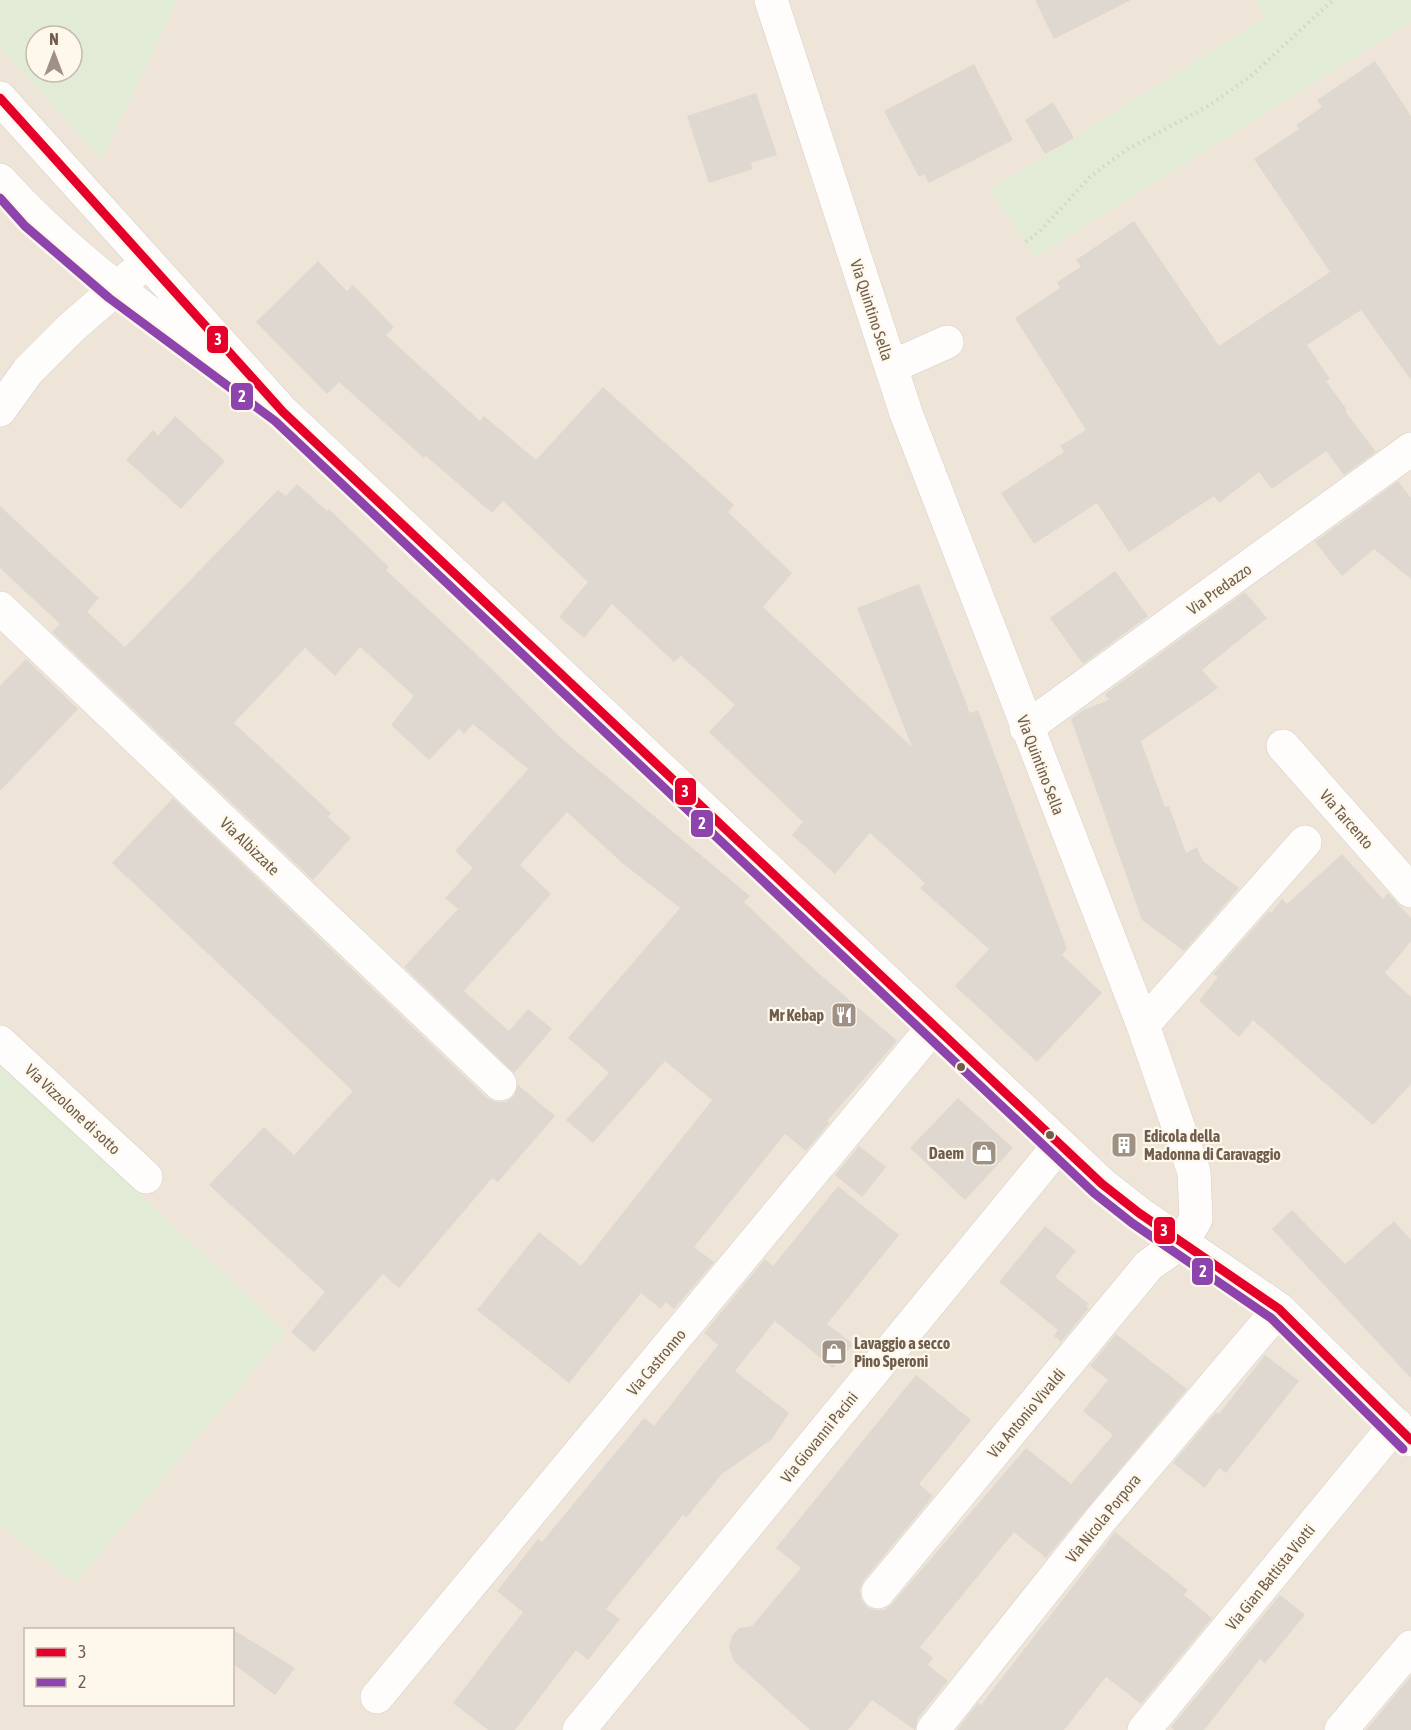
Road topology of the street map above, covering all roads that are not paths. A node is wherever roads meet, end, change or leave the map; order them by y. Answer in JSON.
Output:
{"nodes":[{"id":1,"x":771,"y":0,"type":"edge"},
{"id":2,"x":0,"y":98,"type":"edge"},
{"id":3,"x":0,"y":180,"type":"edge"},
{"id":4,"x":147,"y":262,"type":"junction"},
{"id":5,"x":117,"y":289,"type":"junction"},
{"id":6,"x":947,"y":342,"type":"dead end"},
{"id":7,"x":891,"y":367,"type":"junction"},
{"id":8,"x":0,"y":410,"type":"edge"},
{"id":9,"x":283,"y":412,"type":"junction"},
{"id":10,"x":1411,"y":449,"type":"edge"},
{"id":11,"x":0,"y":608,"type":"edge"},
{"id":12,"x":1026,"y":728,"type":"junction"},
{"id":13,"x":1283,"y":746,"type":"dead end"},
{"id":14,"x":1305,"y":842,"type":"dead end"},
{"id":15,"x":1411,"y":891,"type":"edge"},
{"id":16,"x":1143,"y":1025,"type":"junction"},
{"id":17,"x":934,"y":1026,"type":"junction"},
{"id":18,"x":0,"y":1041,"type":"edge"},
{"id":19,"x":500,"y":1084,"type":"dead end"},
{"id":20,"x":1059,"y":1145,"type":"junction"},
{"id":21,"x":146,"y":1177,"type":"dead end"},
{"id":22,"x":1182,"y":1242,"type":"junction"},
{"id":23,"x":1279,"y":1309,"type":"junction"},
{"id":24,"x":1403,"y":1432,"type":"edge"},
{"id":25,"x":878,"y":1592,"type":"dead end"},
{"id":26,"x":1411,"y":1647,"type":"edge"},
{"id":27,"x":377,"y":1697,"type":"dead end"},
{"id":28,"x":579,"y":1730,"type":"edge"},
{"id":29,"x":933,"y":1730,"type":"edge"},
{"id":30,"x":1144,"y":1730,"type":"edge"},
{"id":31,"x":1341,"y":1730,"type":"edge"}],
"edges":[{"from":1,"to":7,"type":"street","name":"Via Quintino Sella"},
{"from":2,"to":4,"type":"street"},
{"from":3,"to":5,"type":"street"},
{"from":4,"to":5,"type":"street"},
{"from":4,"to":9,"type":"street"},
{"from":5,"to":8,"type":"street"},
{"from":5,"to":9,"type":"street"},
{"from":6,"to":7,"type":"street"},
{"from":7,"to":12,"type":"street","name":"Via Quintino Sella"},
{"from":9,"to":17,"type":"street"},
{"from":10,"to":12,"type":"street","name":"Via Predazzo"},
{"from":11,"to":19,"type":"street","name":"Via Albizzate"},
{"from":12,"to":16,"type":"street","name":"Via Quintino Sella"},
{"from":13,"to":15,"type":"street","name":"Via Tarcento"},
{"from":14,"to":16,"type":"street"},
{"from":16,"to":22,"type":"street","name":"Via Quintino Sella"},
{"from":17,"to":20,"type":"street"},
{"from":17,"to":27,"type":"street","name":"Via Castronno"},
{"from":18,"to":21,"type":"street","name":"Via Vizzolone di sotto"},
{"from":20,"to":22,"type":"street"},
{"from":20,"to":28,"type":"street","name":"Via Giovanni Pacini"},
{"from":22,"to":23,"type":"street"},
{"from":22,"to":25,"type":"street","name":"Via Antonio Vivaldi"},
{"from":23,"to":24,"type":"street"},
{"from":23,"to":29,"type":"street","name":"Via Nicola Porpora"},
{"from":24,"to":30,"type":"street","name":"Via Gian Battista Viotti"},
{"from":26,"to":31,"type":"street"}]}
